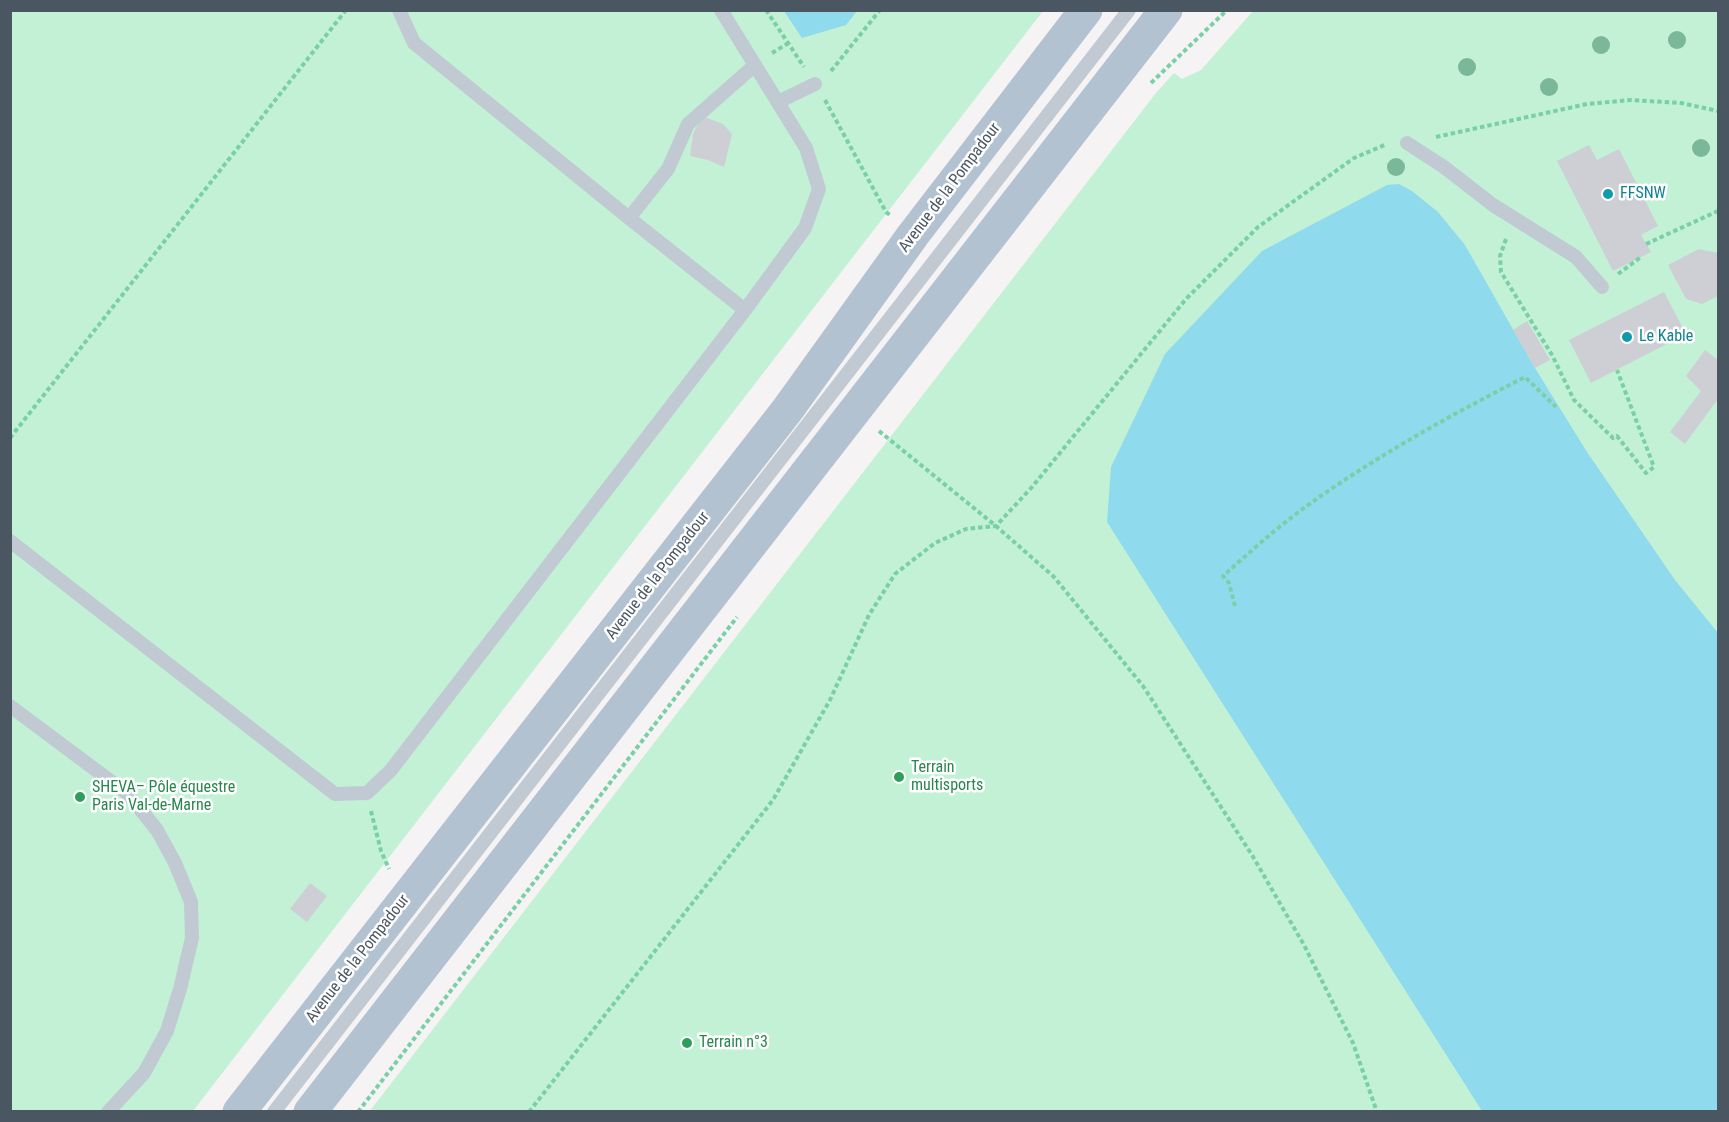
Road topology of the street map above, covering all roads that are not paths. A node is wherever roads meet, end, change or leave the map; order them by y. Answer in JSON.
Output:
{"nodes":[{"id":1,"x":399,"y":10,"type":"edge"},
{"id":2,"x":722,"y":10,"type":"edge"},
{"id":3,"x":1129,"y":10,"type":"edge"},
{"id":4,"x":1166,"y":10,"type":"edge"},
{"id":5,"x":1077,"y":22,"type":"edge"},
{"id":6,"x":755,"y":65,"type":"junction"},
{"id":7,"x":1101,"y":70,"type":"junction"},
{"id":8,"x":815,"y":84,"type":"road end"},
{"id":9,"x":778,"y":102,"type":"junction"},
{"id":10,"x":1407,"y":143,"type":"road end"},
{"id":11,"x":629,"y":218,"type":"junction"},
{"id":12,"x":1602,"y":286,"type":"road end"},
{"id":13,"x":745,"y":310,"type":"junction"},
{"id":14,"x":10,"y":541,"type":"edge"},
{"id":15,"x":10,"y":706,"type":"edge"},
{"id":16,"x":108,"y":1112,"type":"edge"},
{"id":17,"x":239,"y":1112,"type":"edge"},
{"id":18,"x":273,"y":1112,"type":"edge"},
{"id":19,"x":310,"y":1112,"type":"edge"}],
"edges":[{"from":1,"to":11,"type":"lane"},
{"from":2,"to":6,"type":"lane"},
{"from":3,"to":7,"type":"lane","name":"Avenue de la Pompadour"},
{"from":4,"to":7,"type":"main road"},
{"from":5,"to":17,"type":"main road","name":"Avenue de la Pompadour"},
{"from":6,"to":9,"type":"lane"},
{"from":6,"to":11,"type":"lane"},
{"from":7,"to":18,"type":"lane","name":"Avenue de la Pompadour"},
{"from":7,"to":19,"type":"main road"},
{"from":8,"to":9,"type":"lane"},
{"from":9,"to":13,"type":"lane"},
{"from":10,"to":12,"type":"lane"},
{"from":11,"to":13,"type":"lane"},
{"from":13,"to":14,"type":"lane"},
{"from":15,"to":16,"type":"lane"}]}
